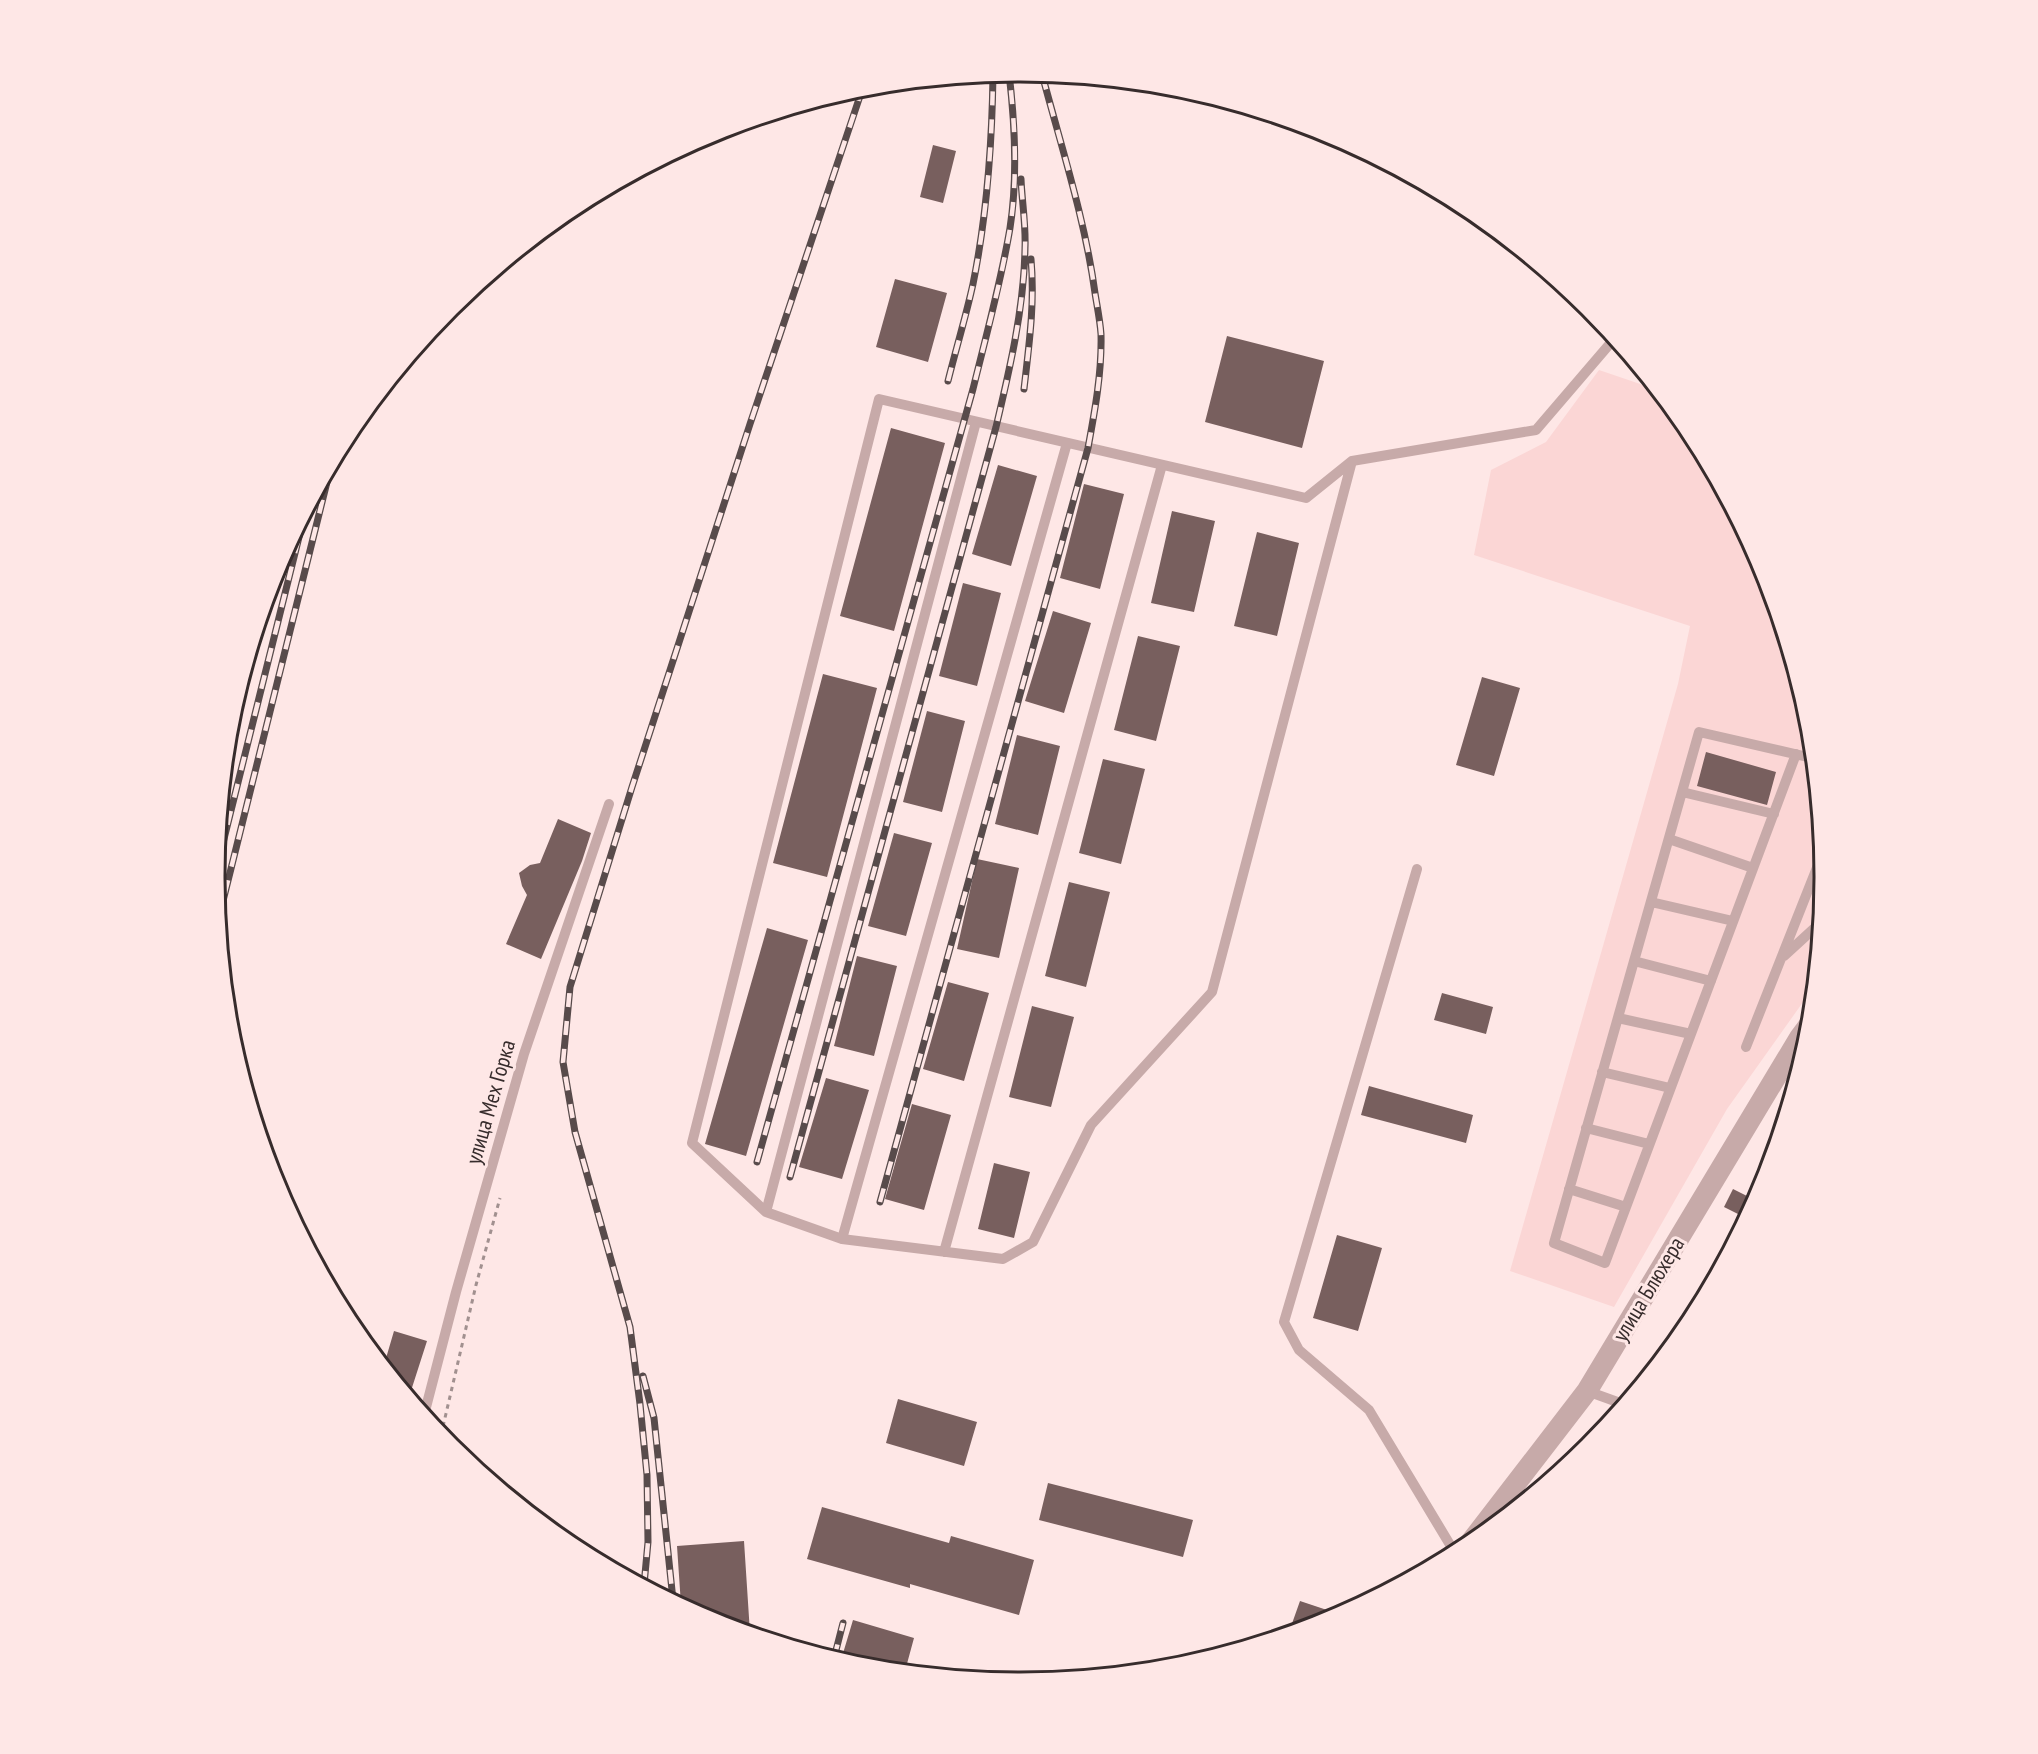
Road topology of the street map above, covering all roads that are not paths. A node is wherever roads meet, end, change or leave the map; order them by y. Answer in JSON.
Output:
{"nodes":[{"id":1,"x":1609,"y":345,"type":"edge"},
{"id":2,"x":976,"y":422,"type":"junction"},
{"id":3,"x":1067,"y":443,"type":"junction"},
{"id":4,"x":1352,"y":461,"type":"junction"},
{"id":5,"x":1162,"y":465,"type":"junction"},
{"id":6,"x":1796,"y":754,"type":"junction"},
{"id":7,"x":1804,"y":756,"type":"edge"},
{"id":8,"x":1682,"y":792,"type":"junction"},
{"id":9,"x":609,"y":804,"type":"dead end"},
{"id":10,"x":1774,"y":814,"type":"junction"},
{"id":11,"x":1669,"y":839,"type":"junction"},
{"id":12,"x":1753,"y":868,"type":"junction"},
{"id":13,"x":1417,"y":869,"type":"dead end"},
{"id":14,"x":1814,"y":875,"type":"edge"},
{"id":15,"x":1651,"y":902,"type":"junction"},
{"id":16,"x":1733,"y":921,"type":"junction"},
{"id":17,"x":1812,"y":931,"type":"edge"},
{"id":18,"x":1781,"y":959,"type":"junction"},
{"id":19,"x":1634,"y":961,"type":"junction"},
{"id":20,"x":1711,"y":981,"type":"junction"},
{"id":21,"x":1618,"y":1018,"type":"junction"},
{"id":22,"x":1691,"y":1034,"type":"junction"},
{"id":23,"x":1746,"y":1047,"type":"dead end"},
{"id":24,"x":1793,"y":1054,"type":"edge"},
{"id":25,"x":1602,"y":1072,"type":"junction"},
{"id":26,"x":1670,"y":1088,"type":"junction"},
{"id":27,"x":1586,"y":1128,"type":"junction"},
{"id":28,"x":1649,"y":1144,"type":"junction"},
{"id":29,"x":1569,"y":1189,"type":"junction"},
{"id":30,"x":1626,"y":1207,"type":"junction"},
{"id":31,"x":766,"y":1212,"type":"junction"},
{"id":32,"x":842,"y":1239,"type":"junction"},
{"id":33,"x":944,"y":1252,"type":"junction"},
{"id":34,"x":1587,"y":1391,"type":"junction"},
{"id":35,"x":1616,"y":1401,"type":"edge"},
{"id":36,"x":426,"y":1406,"type":"edge"},
{"id":37,"x":1497,"y":1511,"type":"edge"},
{"id":38,"x":1450,"y":1544,"type":"edge"}],
"edges":[{"from":1,"to":4,"type":"lane"},
{"from":2,"to":3,"type":"lane"},
{"from":2,"to":31,"type":"lane"},
{"from":2,"to":31,"type":"lane"},
{"from":3,"to":5,"type":"lane"},
{"from":3,"to":32,"type":"lane"},
{"from":4,"to":5,"type":"lane"},
{"from":4,"to":33,"type":"lane"},
{"from":5,"to":33,"type":"lane"},
{"from":6,"to":7,"type":"lane"},
{"from":6,"to":8,"type":"lane"},
{"from":6,"to":10,"type":"lane"},
{"from":8,"to":10,"type":"lane"},
{"from":8,"to":11,"type":"lane"},
{"from":9,"to":36,"type":"lane","name":"улица Мех Горка"},
{"from":10,"to":12,"type":"lane"},
{"from":11,"to":12,"type":"lane"},
{"from":11,"to":15,"type":"lane"},
{"from":12,"to":16,"type":"lane"},
{"from":13,"to":38,"type":"lane"},
{"from":14,"to":18,"type":"lane"},
{"from":15,"to":16,"type":"lane"},
{"from":15,"to":19,"type":"lane"},
{"from":16,"to":20,"type":"lane"},
{"from":17,"to":18,"type":"lane"},
{"from":18,"to":23,"type":"lane"},
{"from":19,"to":20,"type":"lane"},
{"from":19,"to":21,"type":"lane"},
{"from":20,"to":22,"type":"lane"},
{"from":21,"to":22,"type":"lane"},
{"from":21,"to":25,"type":"lane"},
{"from":22,"to":26,"type":"lane"},
{"from":24,"to":34,"type":"street","name":"улица Блюхера"},
{"from":25,"to":26,"type":"lane"},
{"from":25,"to":27,"type":"lane"},
{"from":26,"to":28,"type":"lane"},
{"from":27,"to":28,"type":"lane"},
{"from":27,"to":29,"type":"lane"},
{"from":28,"to":30,"type":"lane"},
{"from":29,"to":30,"type":"lane"},
{"from":29,"to":30,"type":"lane"},
{"from":31,"to":32,"type":"lane"},
{"from":32,"to":33,"type":"lane"},
{"from":34,"to":35,"type":"lane"},
{"from":34,"to":37,"type":"street","name":"улица Блюхера"}]}
